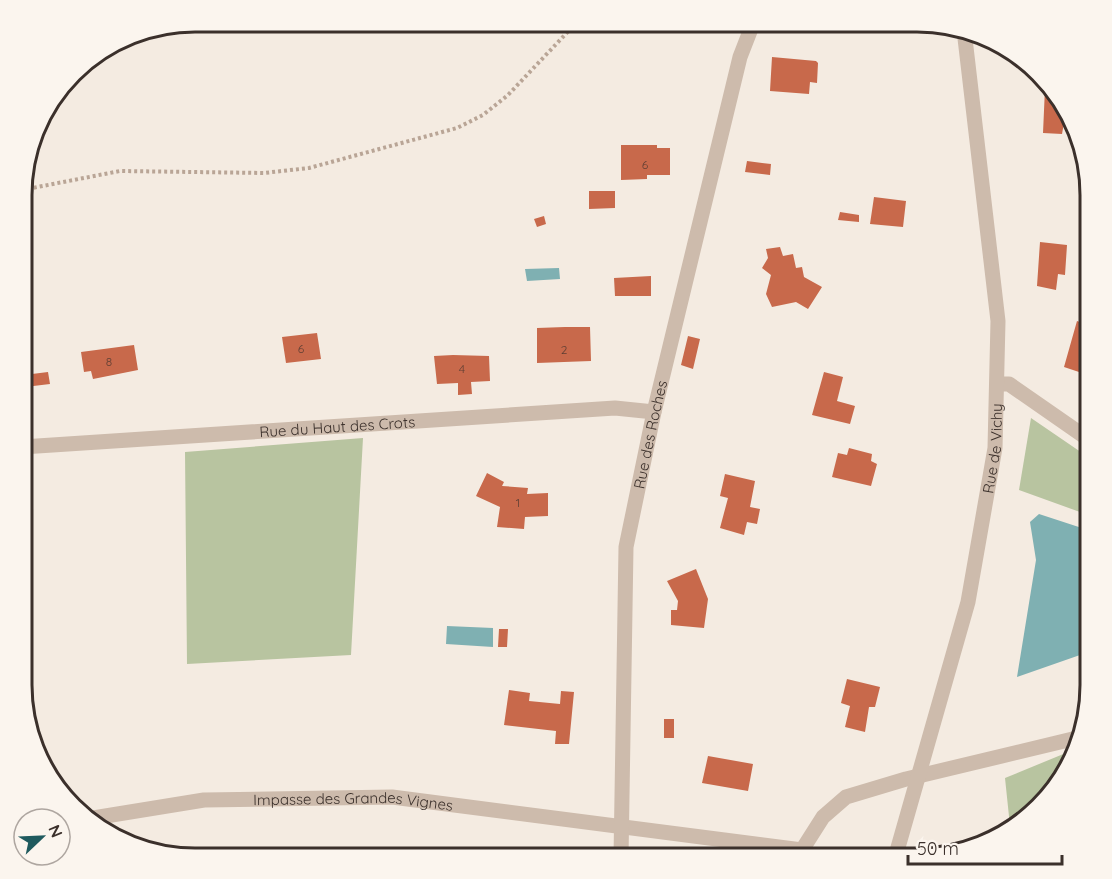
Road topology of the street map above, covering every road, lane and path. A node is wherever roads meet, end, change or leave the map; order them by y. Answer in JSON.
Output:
{"nodes":[{"id":1,"x":567,"y":32,"type":"edge"},
{"id":2,"x":750,"y":32,"type":"edge"},
{"id":3,"x":964,"y":39,"type":"edge"},
{"id":4,"x":32,"y":188,"type":"edge"},
{"id":5,"x":998,"y":384,"type":"junction"},
{"id":6,"x":654,"y":412,"type":"junction"},
{"id":7,"x":1080,"y":433,"type":"edge"},
{"id":8,"x":32,"y":446,"type":"edge"},
{"id":9,"x":1071,"y":739,"type":"edge"},
{"id":10,"x":919,"y":775,"type":"junction"},
{"id":11,"x":100,"y":817,"type":"edge"},
{"id":12,"x":622,"y":825,"type":"junction"},
{"id":13,"x":621,"y":848,"type":"edge"},
{"id":14,"x":764,"y":848,"type":"edge"},
{"id":15,"x":806,"y":848,"type":"edge"},
{"id":16,"x":898,"y":848,"type":"edge"}],
"edges":[{"from":1,"to":4,"type":"path"},
{"from":2,"to":6,"type":"street","name":"Rue des Roches"},
{"from":3,"to":5,"type":"street","name":"Rue de Vichy"},
{"from":5,"to":7,"type":"street"},
{"from":5,"to":10,"type":"street","name":"Rue de Vichy"},
{"from":6,"to":8,"type":"street","name":"Rue du Haut des Crots"},
{"from":6,"to":12,"type":"street","name":"Rue des Roches"},
{"from":9,"to":10,"type":"street"},
{"from":10,"to":15,"type":"street"},
{"from":10,"to":16,"type":"street","name":"Rue de Vichy"},
{"from":11,"to":12,"type":"street","name":"Impasse des Grandes Vignes"},
{"from":12,"to":13,"type":"street","name":"Rue des Roches"},
{"from":12,"to":14,"type":"street","name":"Impasse des Grandes Vignes"}]}
